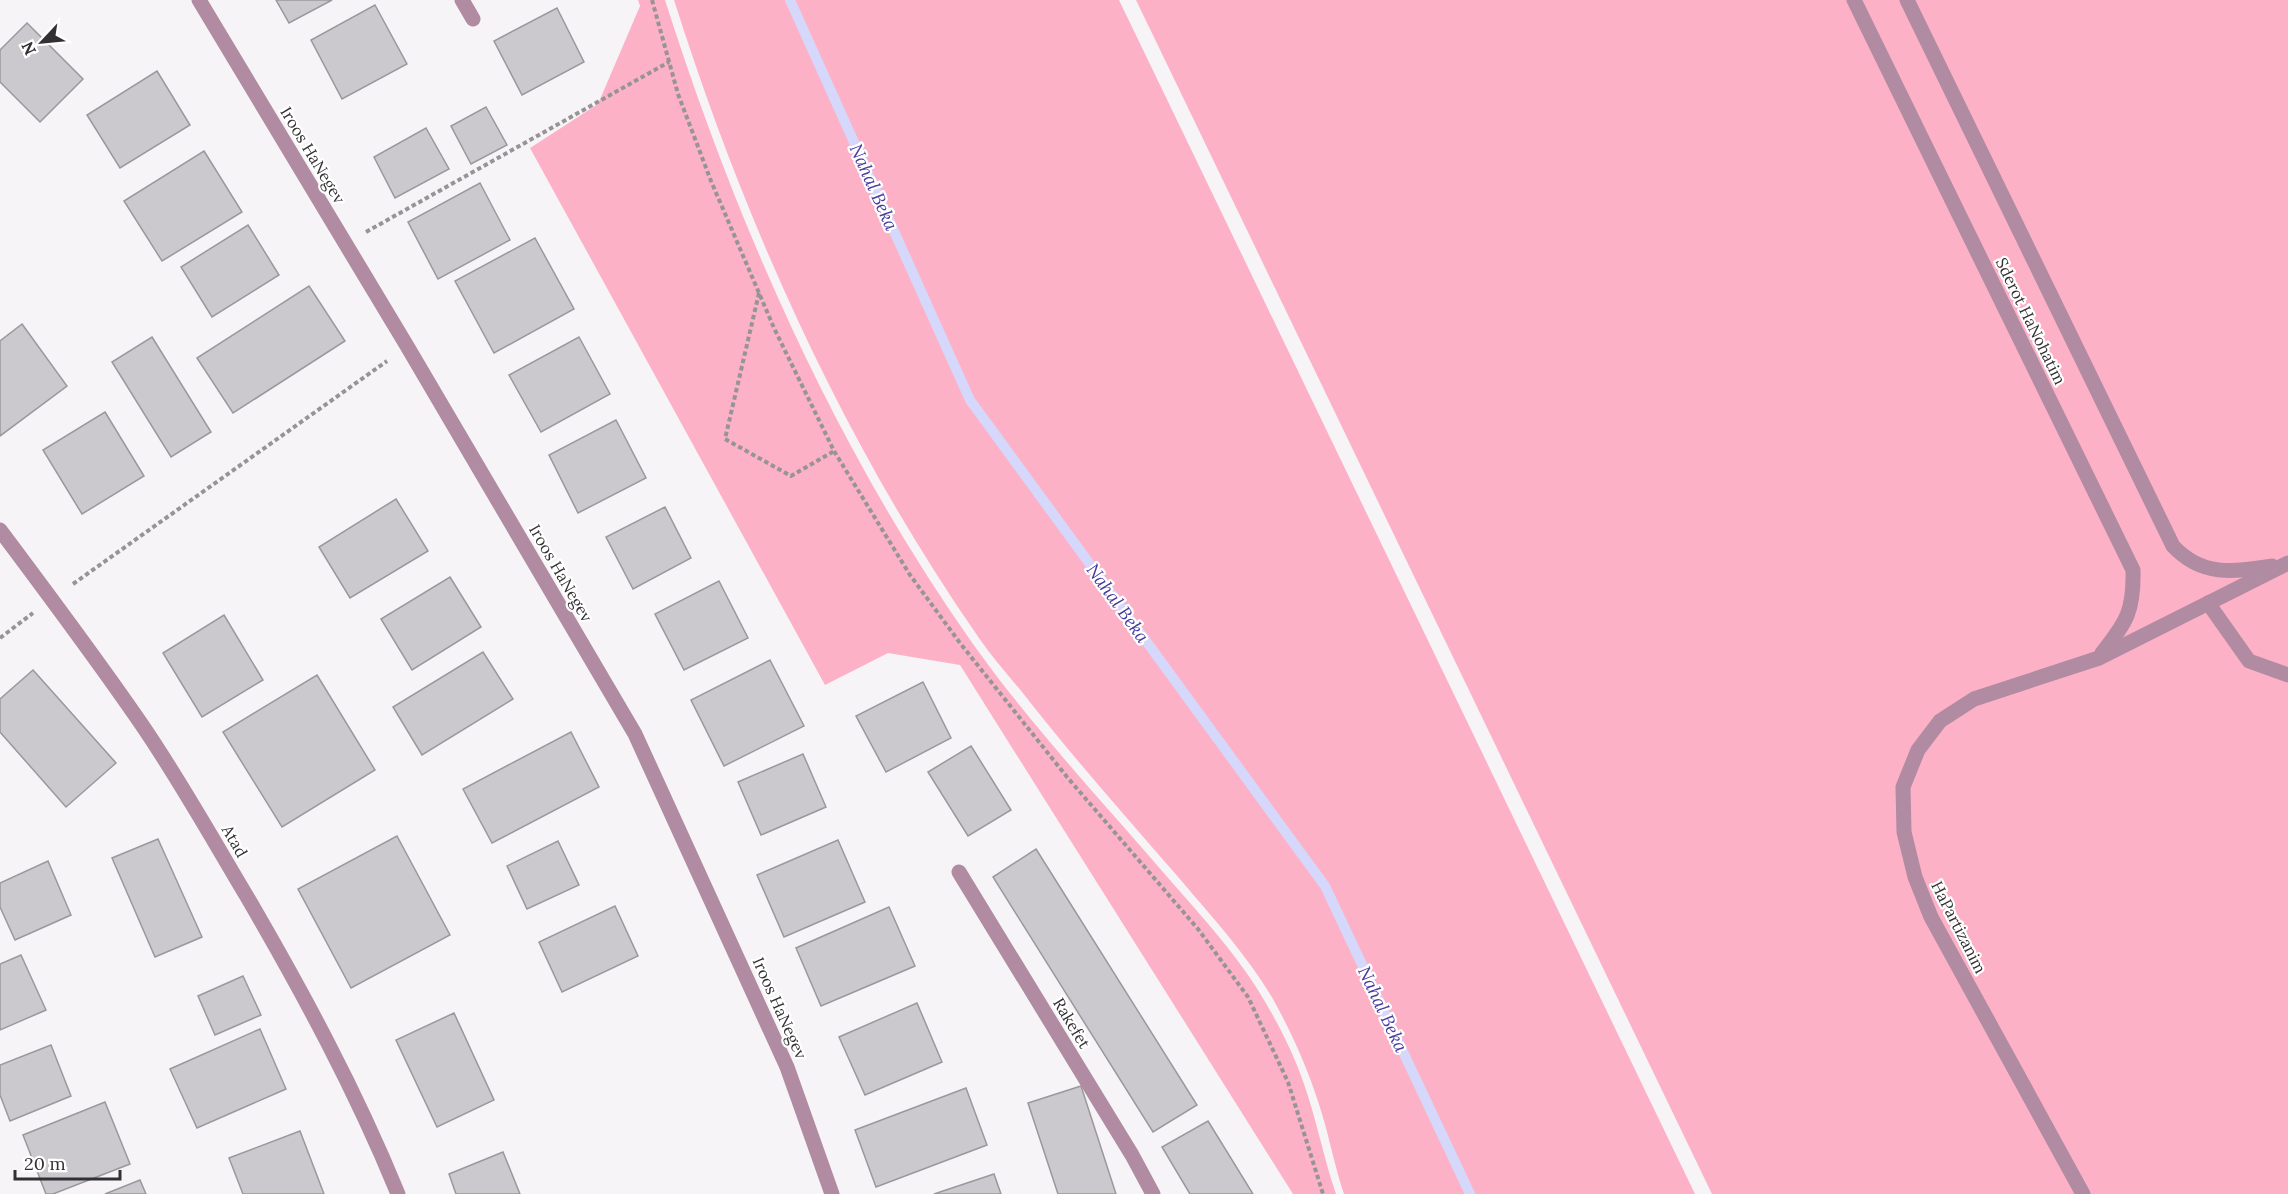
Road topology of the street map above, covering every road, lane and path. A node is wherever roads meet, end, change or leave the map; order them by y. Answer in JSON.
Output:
{"nodes":[{"id":1,"x":199,"y":0,"type":"edge"},
{"id":2,"x":462,"y":0,"type":"edge"},
{"id":3,"x":652,"y":0,"type":"edge"},
{"id":4,"x":1854,"y":0,"type":"edge"},
{"id":5,"x":1907,"y":0,"type":"edge"},
{"id":6,"x":473,"y":19,"type":"dead end"},
{"id":7,"x":669,"y":62,"type":"junction"},
{"id":8,"x":345,"y":243,"type":"junction"},
{"id":9,"x":759,"y":291,"type":"junction"},
{"id":10,"x":407,"y":346,"type":"junction"},
{"id":11,"x":834,"y":451,"type":"junction"},
{"id":12,"x":0,"y":530,"type":"edge"},
{"id":13,"x":2287,"y":563,"type":"edge"},
{"id":14,"x":52,"y":600,"type":"junction"},
{"id":15,"x":2208,"y":603,"type":"junction"},
{"id":16,"x":0,"y":638,"type":"edge"},
{"id":17,"x":2098,"y":658,"type":"junction"},
{"id":18,"x":2288,"y":675,"type":"edge"},
{"id":19,"x":959,"y":872,"type":"dead end"},
{"id":20,"x":398,"y":1194,"type":"edge"},
{"id":21,"x":832,"y":1194,"type":"edge"},
{"id":22,"x":1153,"y":1194,"type":"edge"},
{"id":23,"x":1323,"y":1194,"type":"edge"},
{"id":24,"x":2083,"y":1194,"type":"edge"}],
"edges":[{"from":1,"to":8,"type":"street","name":"Iroos HaNegev"},
{"from":2,"to":6,"type":"street"},
{"from":3,"to":7,"type":"path"},
{"from":4,"to":17,"type":"street","name":"Sderot HaNohatim"},
{"from":5,"to":13,"type":"street","name":"Sderot HaNohatim"},
{"from":7,"to":8,"type":"path"},
{"from":7,"to":9,"type":"path"},
{"from":8,"to":10,"type":"street","name":"Iroos HaNegev"},
{"from":9,"to":11,"type":"path"},
{"from":9,"to":11,"type":"path"},
{"from":10,"to":14,"type":"path"},
{"from":10,"to":21,"type":"street","name":"Iroos HaNegev"},
{"from":11,"to":23,"type":"path"},
{"from":12,"to":14,"type":"street","name":"Atad"},
{"from":13,"to":15,"type":"street","name":"HaPartizanim"},
{"from":14,"to":16,"type":"path"},
{"from":14,"to":20,"type":"street","name":"Atad"},
{"from":15,"to":17,"type":"street","name":"HaPartizanim"},
{"from":15,"to":18,"type":"street"},
{"from":17,"to":24,"type":"street","name":"HaPartizanim"},
{"from":19,"to":22,"type":"street","name":"Rakefet"}]}
